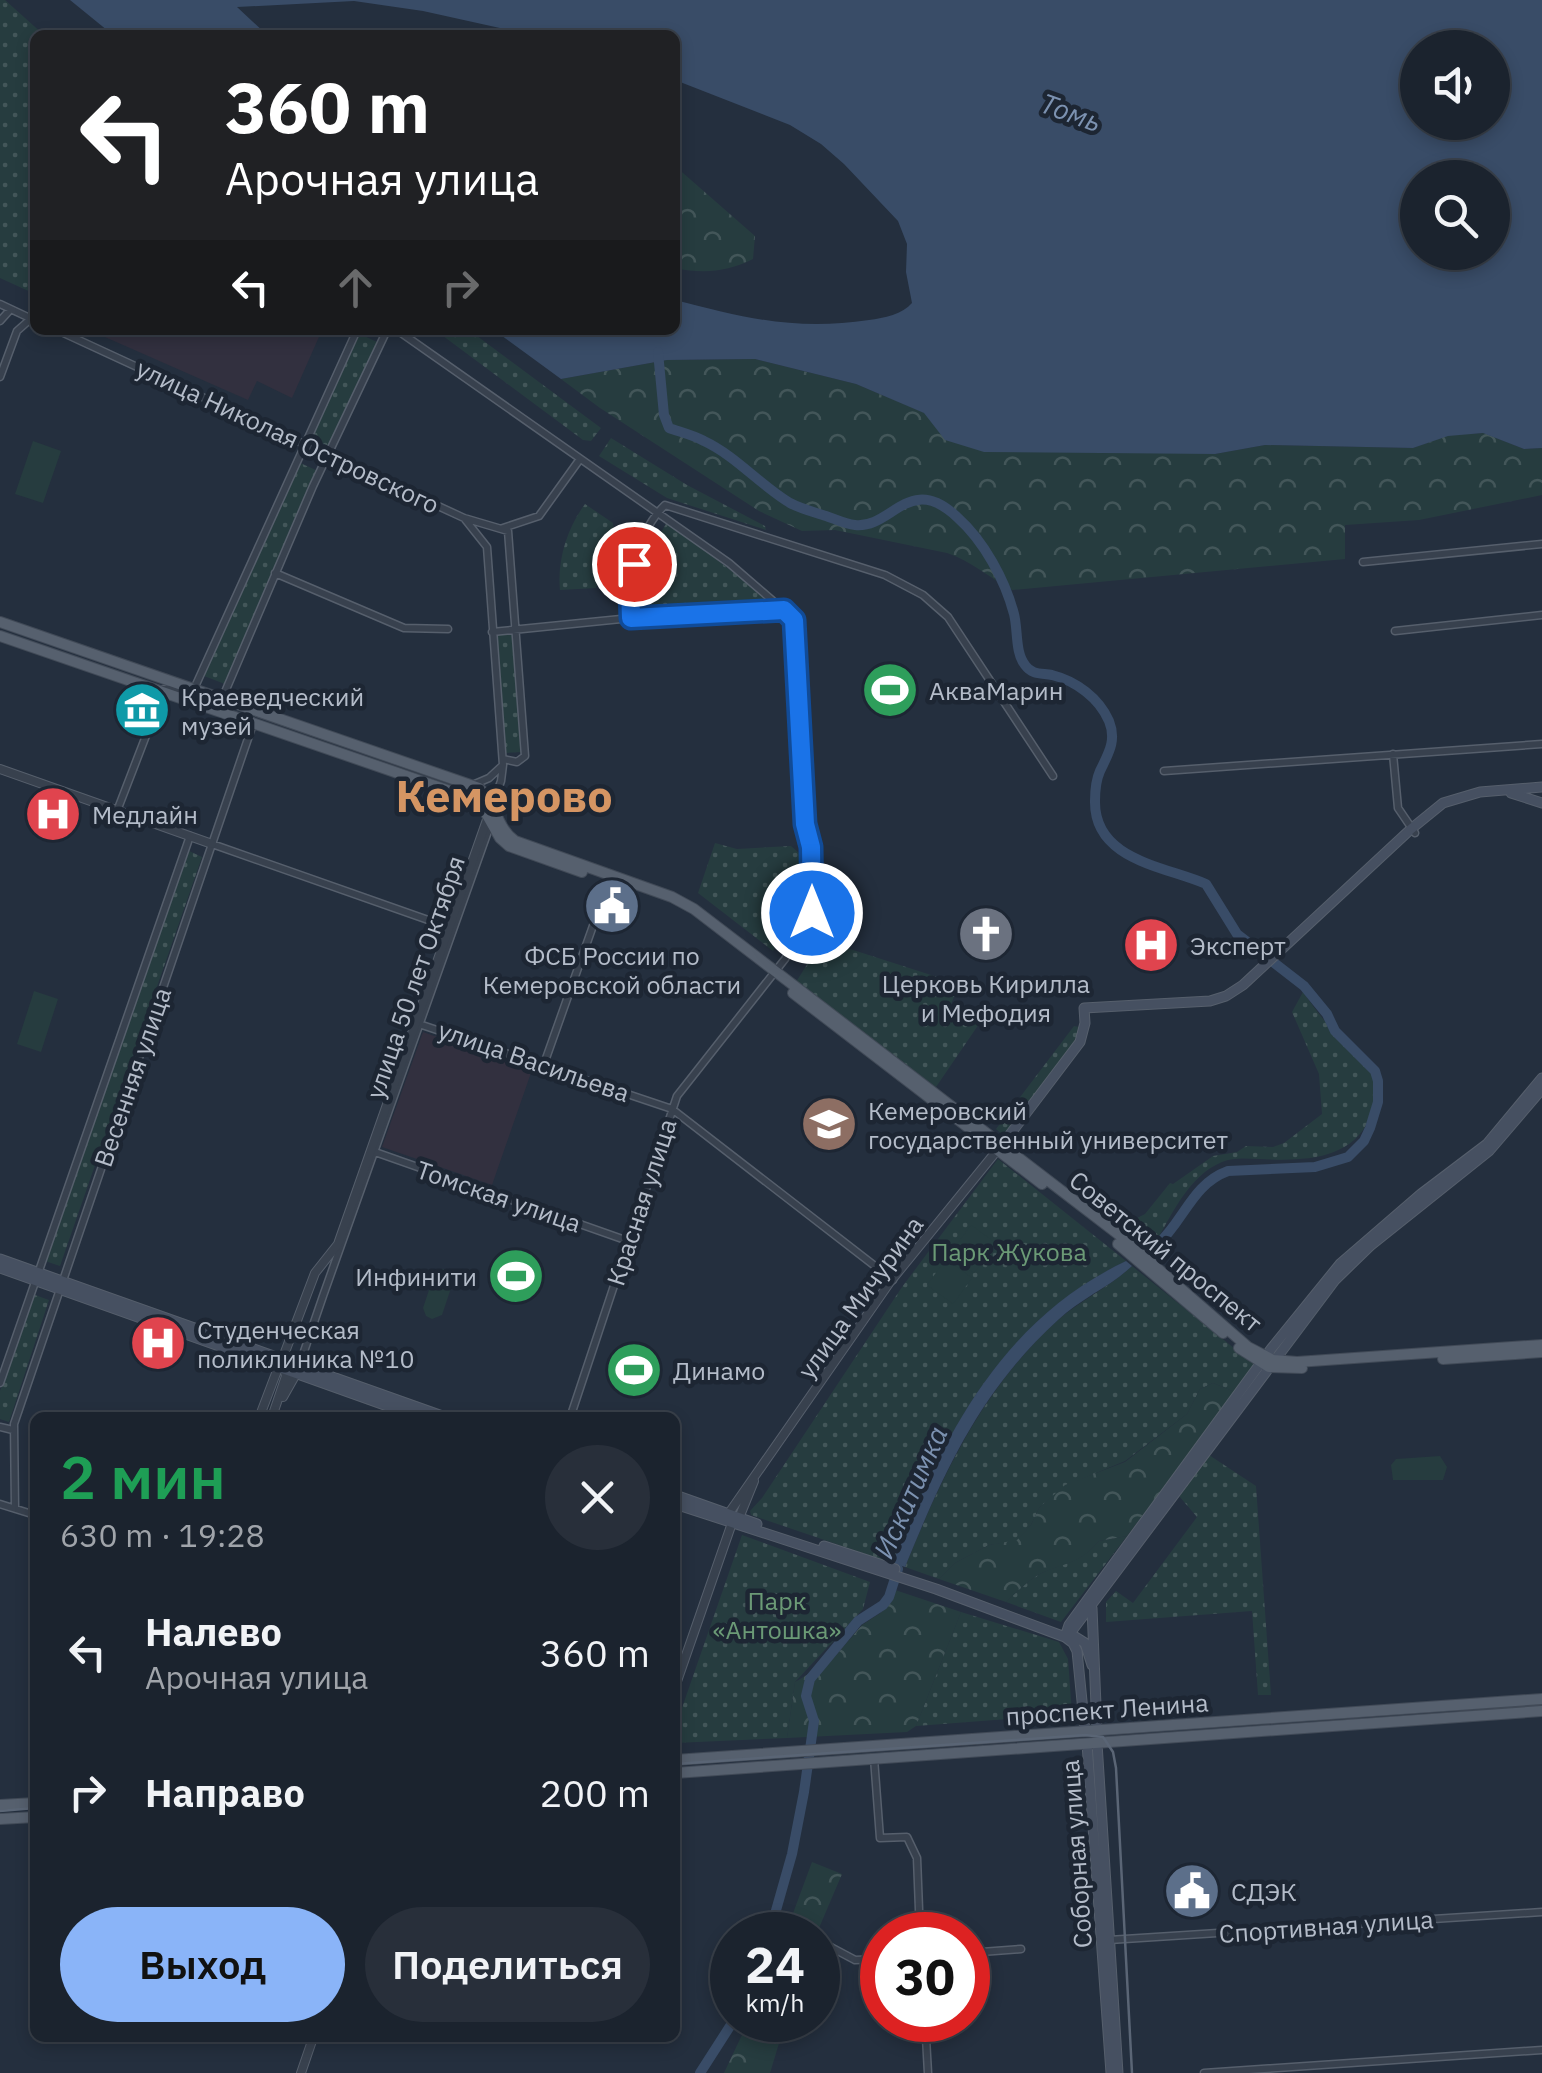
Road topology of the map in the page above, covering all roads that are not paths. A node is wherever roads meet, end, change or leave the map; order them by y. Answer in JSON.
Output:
{"nodes":[{"id":1,"x":0,"y":304,"type":"edge"},
{"id":2,"x":13,"y":311,"type":"junction"},
{"id":3,"x":30,"y":317,"type":"edge"},
{"id":4,"x":0,"y":321,"type":"edge"},
{"id":5,"x":30,"y":321,"type":"edge"},
{"id":6,"x":16,"y":331,"type":"junction"},
{"id":7,"x":68,"y":335,"type":"edge"},
{"id":8,"x":356,"y":335,"type":"edge"},
{"id":9,"x":385,"y":335,"type":"edge"},
{"id":10,"x":405,"y":335,"type":"edge"},
{"id":11,"x":0,"y":377,"type":"edge"},
{"id":12,"x":304,"y":442,"type":"junction"},
{"id":13,"x":328,"y":454,"type":"junction"},
{"id":14,"x":580,"y":460,"type":"junction"},
{"id":15,"x":658,"y":513,"type":"junction"},
{"id":16,"x":464,"y":518,"type":"junction"},
{"id":17,"x":498,"y":528,"type":"junction"},
{"id":18,"x":1542,"y":544,"type":"edge"},
{"id":19,"x":487,"y":546,"type":"junction"},
{"id":20,"x":1364,"y":562,"type":"dead end"},
{"id":21,"x":275,"y":573,"type":"junction"},
{"id":22,"x":784,"y":610,"type":"junction"},
{"id":23,"x":1542,"y":616,"type":"edge"},
{"id":24,"x":631,"y":618,"type":"junction"},
{"id":25,"x":0,"y":622,"type":"edge"},
{"id":26,"x":448,"y":629,"type":"dead end"},
{"id":27,"x":516,"y":630,"type":"junction"},
{"id":28,"x":1395,"y":631,"type":"dead end"},
{"id":29,"x":492,"y":632,"type":"junction"},
{"id":30,"x":0,"y":636,"type":"edge"},
{"id":31,"x":194,"y":689,"type":"junction"},
{"id":32,"x":161,"y":693,"type":"junction"},
{"id":33,"x":222,"y":699,"type":"junction"},
{"id":34,"x":194,"y":704,"type":"junction"},
{"id":35,"x":252,"y":724,"type":"junction"},
{"id":36,"x":1542,"y":744,"type":"edge"},
{"id":37,"x":367,"y":749,"type":"junction"},
{"id":38,"x":1393,"y":754,"type":"junction"},
{"id":39,"x":395,"y":759,"type":"junction"},
{"id":40,"x":362,"y":762,"type":"junction"},
{"id":41,"x":502,"y":762,"type":"junction"},
{"id":42,"x":0,"y":770,"type":"edge"},
{"id":43,"x":1164,"y":771,"type":"dead end"},
{"id":44,"x":391,"y":772,"type":"junction"},
{"id":45,"x":1052,"y":776,"type":"dead end"},
{"id":46,"x":472,"y":785,"type":"junction"},
{"id":47,"x":1542,"y":789,"type":"edge"},
{"id":48,"x":1515,"y":793,"type":"junction"},
{"id":49,"x":1542,"y":803,"type":"edge"},
{"id":50,"x":117,"y":811,"type":"junction"},
{"id":51,"x":491,"y":814,"type":"junction"},
{"id":52,"x":1413,"y":831,"type":"junction"},
{"id":53,"x":190,"y":836,"type":"junction"},
{"id":54,"x":212,"y":844,"type":"junction"},
{"id":55,"x":609,"y":878,"type":"junction"},
{"id":56,"x":448,"y":927,"type":"junction"},
{"id":57,"x":774,"y":973,"type":"junction"},
{"id":58,"x":418,"y":1023,"type":"junction"},
{"id":59,"x":544,"y":1064,"type":"junction"},
{"id":60,"x":1542,"y":1078,"type":"edge"},
{"id":61,"x":1542,"y":1090,"type":"edge"},
{"id":62,"x":672,"y":1108,"type":"junction"},
{"id":63,"x":1000,"y":1148,"type":"junction"},
{"id":64,"x":373,"y":1151,"type":"junction"},
{"id":65,"x":628,"y":1241,"type":"junction"},
{"id":66,"x":0,"y":1259,"type":"edge"},
{"id":67,"x":0,"y":1268,"type":"edge"},
{"id":68,"x":315,"y":1273,"type":"junction"},
{"id":69,"x":36,"y":1276,"type":"junction"},
{"id":70,"x":893,"y":1280,"type":"junction"},
{"id":71,"x":60,"y":1285,"type":"junction"},
{"id":72,"x":324,"y":1296,"type":"junction"},
{"id":73,"x":1542,"y":1349,"type":"edge"},
{"id":74,"x":1267,"y":1362,"type":"junction"},
{"id":75,"x":288,"y":1368,"type":"junction"},
{"id":76,"x":0,"y":1383,"type":"edge"},
{"id":77,"x":263,"y":1412,"type":"edge"},
{"id":78,"x":272,"y":1412,"type":"edge"},
{"id":79,"x":405,"y":1412,"type":"edge"},
{"id":80,"x":429,"y":1412,"type":"edge"},
{"id":81,"x":572,"y":1412,"type":"edge"},
{"id":82,"x":0,"y":1427,"type":"edge"},
{"id":83,"x":13,"y":1430,"type":"junction"},
{"id":84,"x":680,"y":1497,"type":"edge"},
{"id":85,"x":0,"y":1504,"type":"edge"},
{"id":86,"x":680,"y":1505,"type":"edge"},
{"id":87,"x":15,"y":1508,"type":"junction"},
{"id":88,"x":30,"y":1513,"type":"edge"},
{"id":89,"x":733,"y":1518,"type":"junction"},
{"id":90,"x":1092,"y":1605,"type":"junction"},
{"id":91,"x":1067,"y":1634,"type":"junction"},
{"id":92,"x":1092,"y":1665,"type":"junction"},
{"id":93,"x":680,"y":1672,"type":"edge"},
{"id":94,"x":1542,"y":1699,"type":"edge"},
{"id":95,"x":1542,"y":1711,"type":"edge"},
{"id":96,"x":1091,"y":1730,"type":"junction"},
{"id":97,"x":1092,"y":1743,"type":"junction"},
{"id":98,"x":843,"y":1755,"type":"junction"},
{"id":99,"x":874,"y":1758,"type":"junction"},
{"id":100,"x":680,"y":1760,"type":"edge"},
{"id":101,"x":782,"y":1760,"type":"junction"},
{"id":102,"x":680,"y":1772,"type":"edge"},
{"id":103,"x":30,"y":1803,"type":"edge"},
{"id":104,"x":0,"y":1805,"type":"edge"},
{"id":105,"x":30,"y":1817,"type":"edge"},
{"id":106,"x":0,"y":1819,"type":"edge"},
{"id":107,"x":919,"y":1912,"type":"edge"},
{"id":108,"x":1542,"y":1912,"type":"edge"},
{"id":109,"x":1106,"y":1940,"type":"junction"},
{"id":110,"x":1020,"y":1949,"type":"dead end"},
{"id":111,"x":990,"y":1951,"type":"edge"},
{"id":112,"x":312,"y":2042,"type":"edge"},
{"id":113,"x":926,"y":2042,"type":"edge"},
{"id":114,"x":1542,"y":2050,"type":"edge"},
{"id":115,"x":1542,"y":2058,"type":"edge"},
{"id":116,"x":302,"y":2073,"type":"edge"},
{"id":117,"x":928,"y":2073,"type":"edge"},
{"id":118,"x":1115,"y":2073,"type":"edge"},
{"id":119,"x":1204,"y":2073,"type":"edge"}],
"edges":[{"from":1,"to":2,"type":"street"},
{"from":2,"to":3,"type":"street"},
{"from":2,"to":4,"type":"street"},
{"from":2,"to":6,"type":"street"},
{"from":5,"to":6,"type":"street"},
{"from":6,"to":11,"type":"street"},
{"from":7,"to":12,"type":"street","name":"улица Николая Островского"},
{"from":8,"to":12,"type":"street"},
{"from":9,"to":13,"type":"street"},
{"from":10,"to":14,"type":"street"},
{"from":12,"to":13,"type":"street","name":"улица Николая Островского"},
{"from":12,"to":31,"type":"street"},
{"from":13,"to":16,"type":"street","name":"улица Николая Островского"},
{"from":13,"to":21,"type":"street"},
{"from":14,"to":15,"type":"street"},
{"from":14,"to":17,"type":"street"},
{"from":15,"to":22,"type":"street"},
{"from":15,"to":24,"type":"street"},
{"from":15,"to":45,"type":"street"},
{"from":16,"to":17,"type":"street","name":"улица Николая Островского"},
{"from":16,"to":19,"type":"street"},
{"from":17,"to":19,"type":"street"},
{"from":17,"to":27,"type":"street"},
{"from":18,"to":20,"type":"street"},
{"from":19,"to":29,"type":"street"},
{"from":21,"to":26,"type":"street"},
{"from":21,"to":33,"type":"street"},
{"from":22,"to":24,"type":"street"},
{"from":22,"to":57,"type":"street","name":"Красная улица"},
{"from":23,"to":28,"type":"street"},
{"from":24,"to":27,"type":"street"},
{"from":25,"to":31,"type":"main road","name":"Советский проспект"},
{"from":27,"to":29,"type":"street"},
{"from":27,"to":41,"type":"street"},
{"from":29,"to":41,"type":"street"},
{"from":30,"to":32,"type":"main road","name":"Советский проспект"},
{"from":31,"to":32,"type":"street","name":"Советский проспект"},
{"from":31,"to":33,"type":"main road","name":"Советский проспект"},
{"from":32,"to":34,"type":"main road","name":"Советский проспект"},
{"from":32,"to":50,"type":"street"},
{"from":33,"to":34,"type":"street","name":"Советский проспект"},
{"from":33,"to":37,"type":"main road","name":"Советский проспект"},
{"from":34,"to":35,"type":"main road","name":"Советский проспект"},
{"from":35,"to":40,"type":"main road","name":"Советский проспект"},
{"from":35,"to":54,"type":"street","name":"Весенняя улица"},
{"from":36,"to":38,"type":"street"},
{"from":37,"to":39,"type":"main road","name":"Советский проспект"},
{"from":37,"to":40,"type":"main road"},
{"from":38,"to":43,"type":"street"},
{"from":38,"to":52,"type":"street"},
{"from":39,"to":44,"type":"main road"},
{"from":39,"to":46,"type":"main road","name":"Советский проспект"},
{"from":40,"to":44,"type":"main road","name":"Советский проспект"},
{"from":41,"to":46,"type":"street"},
{"from":41,"to":51,"type":"street"},
{"from":42,"to":50,"type":"street"},
{"from":44,"to":51,"type":"main road","name":"Советский проспект"},
{"from":46,"to":51,"type":"main road","name":"Советский проспект"},
{"from":47,"to":48,"type":"main road"},
{"from":47,"to":52,"type":"main road"},
{"from":48,"to":49,"type":"main road"},
{"from":48,"to":52,"type":"main road"},
{"from":50,"to":53,"type":"street"},
{"from":51,"to":55,"type":"main road","name":"Советский проспект"},
{"from":51,"to":56,"type":"street","name":"улица 50 лет Октября"},
{"from":51,"to":58,"type":"street","name":"улица 50 лет Октября"},
{"from":52,"to":63,"type":"main road"},
{"from":53,"to":54,"type":"street"},
{"from":53,"to":69,"type":"street","name":"Весенняя улица"},
{"from":54,"to":56,"type":"street"},
{"from":54,"to":71,"type":"street","name":"Весенняя улица"},
{"from":55,"to":57,"type":"main road","name":"Советский проспект"},
{"from":55,"to":59,"type":"street"},
{"from":56,"to":58,"type":"street","name":"улица 50 лет Октября"},
{"from":57,"to":62,"type":"street","name":"Красная улица"},
{"from":57,"to":63,"type":"main road","name":"Советский проспект"},
{"from":58,"to":59,"type":"street","name":"улица Васильева"},
{"from":58,"to":64,"type":"street","name":"улица 50 лет Октября"},
{"from":59,"to":62,"type":"street","name":"улица Васильева"},
{"from":60,"to":74,"type":"main road"},
{"from":61,"to":74,"type":"main road"},
{"from":62,"to":65,"type":"street","name":"Красная улица"},
{"from":62,"to":70,"type":"street","name":"улица Васильева"},
{"from":63,"to":70,"type":"street","name":"улица Мичурина"},
{"from":63,"to":74,"type":"main road","name":"Советский проспект"},
{"from":64,"to":65,"type":"street","name":"Томская улица"},
{"from":64,"to":68,"type":"street","name":"улица 50 лет Октября"},
{"from":64,"to":72,"type":"street","name":"улица 50 лет Октября"},
{"from":65,"to":81,"type":"street","name":"Красная улица"},
{"from":66,"to":69,"type":"main road"},
{"from":67,"to":69,"type":"main road"},
{"from":68,"to":72,"type":"street"},
{"from":68,"to":75,"type":"street","name":"улица 50 лет Октября"},
{"from":69,"to":71,"type":"main road"},
{"from":69,"to":76,"type":"street","name":"Весенняя улица"},
{"from":70,"to":89,"type":"street","name":"улица Мичурина"},
{"from":71,"to":75,"type":"main road"},
{"from":71,"to":83,"type":"street","name":"Весенняя улица"},
{"from":72,"to":75,"type":"street","name":"улица 50 лет Октября"},
{"from":73,"to":74,"type":"main road"},
{"from":74,"to":90,"type":"main road"},
{"from":74,"to":91,"type":"main road"},
{"from":75,"to":77,"type":"street","name":"улица 50 лет Октября"},
{"from":75,"to":78,"type":"street","name":"улица 50 лет Октября"},
{"from":75,"to":79,"type":"main road"},
{"from":75,"to":80,"type":"main road"},
{"from":82,"to":83,"type":"street"},
{"from":83,"to":87,"type":"street","name":"Весенняя улица"},
{"from":84,"to":89,"type":"main road"},
{"from":85,"to":87,"type":"street"},
{"from":86,"to":89,"type":"main road"},
{"from":87,"to":88,"type":"street"},
{"from":89,"to":91,"type":"main road"},
{"from":89,"to":93,"type":"street","name":"улица Мичурина"},
{"from":90,"to":91,"type":"main road"},
{"from":90,"to":92,"type":"main road","name":"Соборная улица"},
{"from":91,"to":92,"type":"main road"},
{"from":91,"to":96,"type":"main road","name":"Соборная улица"},
{"from":92,"to":96,"type":"main road","name":"Соборная улица"},
{"from":94,"to":96,"type":"main road","name":"проспект Ленина"},
{"from":95,"to":97,"type":"main road","name":"проспект Ленина"},
{"from":96,"to":97,"type":"main road","name":"Соборная улица"},
{"from":96,"to":98,"type":"main road","name":"проспект Ленина"},
{"from":97,"to":99,"type":"main road","name":"проспект Ленина"},
{"from":97,"to":109,"type":"main road","name":"Соборная улица"},
{"from":98,"to":99,"type":"main road","name":"проспект Ленина"},
{"from":98,"to":101,"type":"main road","name":"проспект Ленина"},
{"from":99,"to":107,"type":"street"},
{"from":100,"to":101,"type":"main road","name":"проспект Ленина"},
{"from":101,"to":102,"type":"main road","name":"проспект Ленина"},
{"from":103,"to":104,"type":"main road"},
{"from":105,"to":106,"type":"main road"},
{"from":108,"to":109,"type":"street","name":"Спортивная улица"},
{"from":109,"to":118,"type":"main road","name":"Соборная улица"},
{"from":110,"to":111,"type":"street"},
{"from":112,"to":116,"type":"street"},
{"from":113,"to":117,"type":"street"},
{"from":114,"to":115,"type":"street"},
{"from":114,"to":119,"type":"street"}]}
